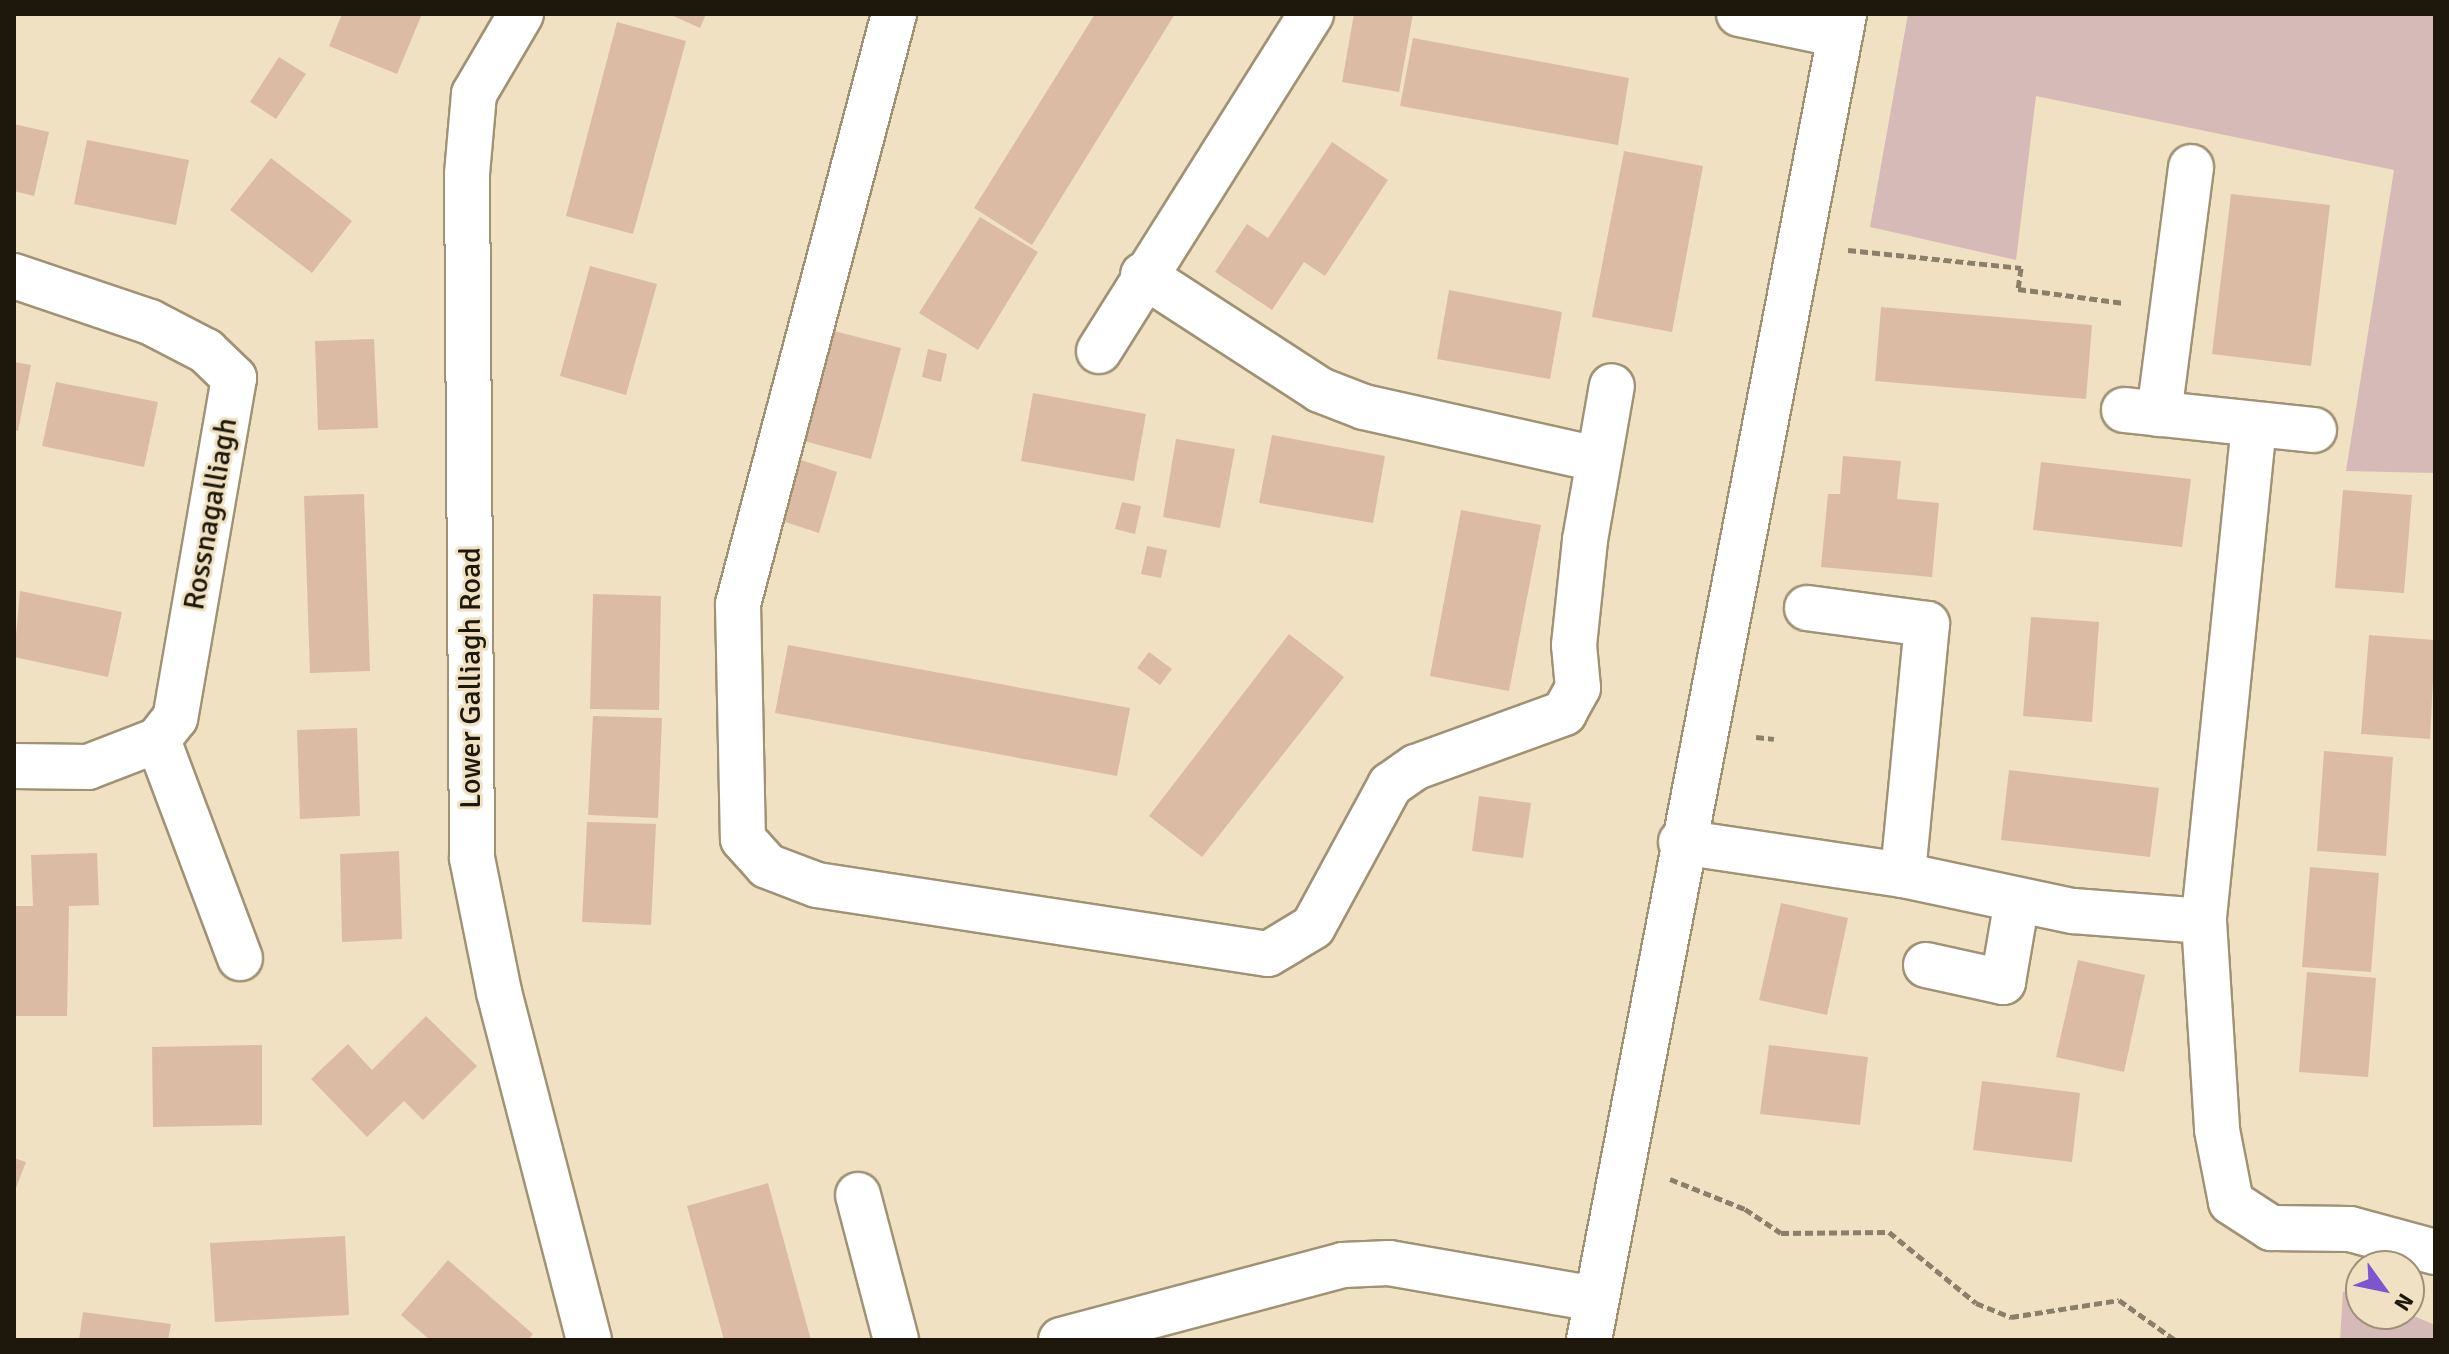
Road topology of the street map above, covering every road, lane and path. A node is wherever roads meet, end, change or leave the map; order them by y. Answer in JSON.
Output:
{"nodes":[{"id":1,"x":521,"y":14,"type":"edge"},
{"id":2,"x":894,"y":14,"type":"edge"},
{"id":3,"x":1311,"y":14,"type":"edge"},
{"id":4,"x":1739,"y":14,"type":"edge"},
{"id":5,"x":1842,"y":25,"type":"edge"},
{"id":6,"x":2191,"y":167,"type":"dead end"},
{"id":7,"x":1847,"y":250,"type":"dead end"},
{"id":8,"x":1143,"y":275,"type":"junction"},
{"id":9,"x":14,"y":276,"type":"edge"},
{"id":10,"x":2172,"y":309,"type":"junction"},
{"id":11,"x":1099,"y":351,"type":"dead end"},
{"id":12,"x":1612,"y":386,"type":"dead end"},
{"id":13,"x":2254,"y":425,"type":"junction"},
{"id":14,"x":2314,"y":430,"type":"dead end"},
{"id":15,"x":1597,"y":459,"type":"junction"},
{"id":16,"x":1807,"y":608,"type":"dead end"},
{"id":17,"x":158,"y":740,"type":"junction"},
{"id":18,"x":14,"y":766,"type":"edge"},
{"id":19,"x":1681,"y":842,"type":"junction"},
{"id":20,"x":1903,"y":875,"type":"junction"},
{"id":21,"x":2017,"y":900,"type":"junction"},
{"id":22,"x":2204,"y":921,"type":"junction"},
{"id":23,"x":240,"y":958,"type":"dead end"},
{"id":24,"x":1926,"y":965,"type":"dead end"},
{"id":25,"x":1619,"y":1170,"type":"junction"},
{"id":26,"x":858,"y":1195,"type":"dead end"},
{"id":27,"x":2435,"y":1252,"type":"edge"},
{"id":28,"x":1592,"y":1320,"type":"edge"},
{"id":29,"x":589,"y":1340,"type":"edge"},
{"id":30,"x":896,"y":1340,"type":"edge"},
{"id":31,"x":1061,"y":1340,"type":"edge"},
{"id":32,"x":2175,"y":1340,"type":"edge"}],
"edges":[{"from":1,"to":29,"type":"street","name":"Lower Galliagh Road"},
{"from":2,"to":15,"type":"street"},
{"from":3,"to":8,"type":"street"},
{"from":4,"to":5,"type":"street"},
{"from":5,"to":19,"type":"street"},
{"from":6,"to":10,"type":"street"},
{"from":7,"to":10,"type":"path"},
{"from":8,"to":11,"type":"street"},
{"from":8,"to":15,"type":"street"},
{"from":9,"to":17,"type":"street","name":"Rossnagalliagh"},
{"from":10,"to":13,"type":"street"},
{"from":12,"to":15,"type":"street"},
{"from":13,"to":14,"type":"street"},
{"from":13,"to":22,"type":"street"},
{"from":16,"to":20,"type":"street"},
{"from":17,"to":18,"type":"street"},
{"from":17,"to":23,"type":"street"},
{"from":19,"to":20,"type":"street"},
{"from":19,"to":25,"type":"street"},
{"from":20,"to":21,"type":"street"},
{"from":21,"to":22,"type":"street"},
{"from":21,"to":24,"type":"street"},
{"from":22,"to":27,"type":"street"},
{"from":25,"to":28,"type":"street"},
{"from":25,"to":32,"type":"path"},
{"from":26,"to":30,"type":"street"},
{"from":28,"to":31,"type":"street"}]}
